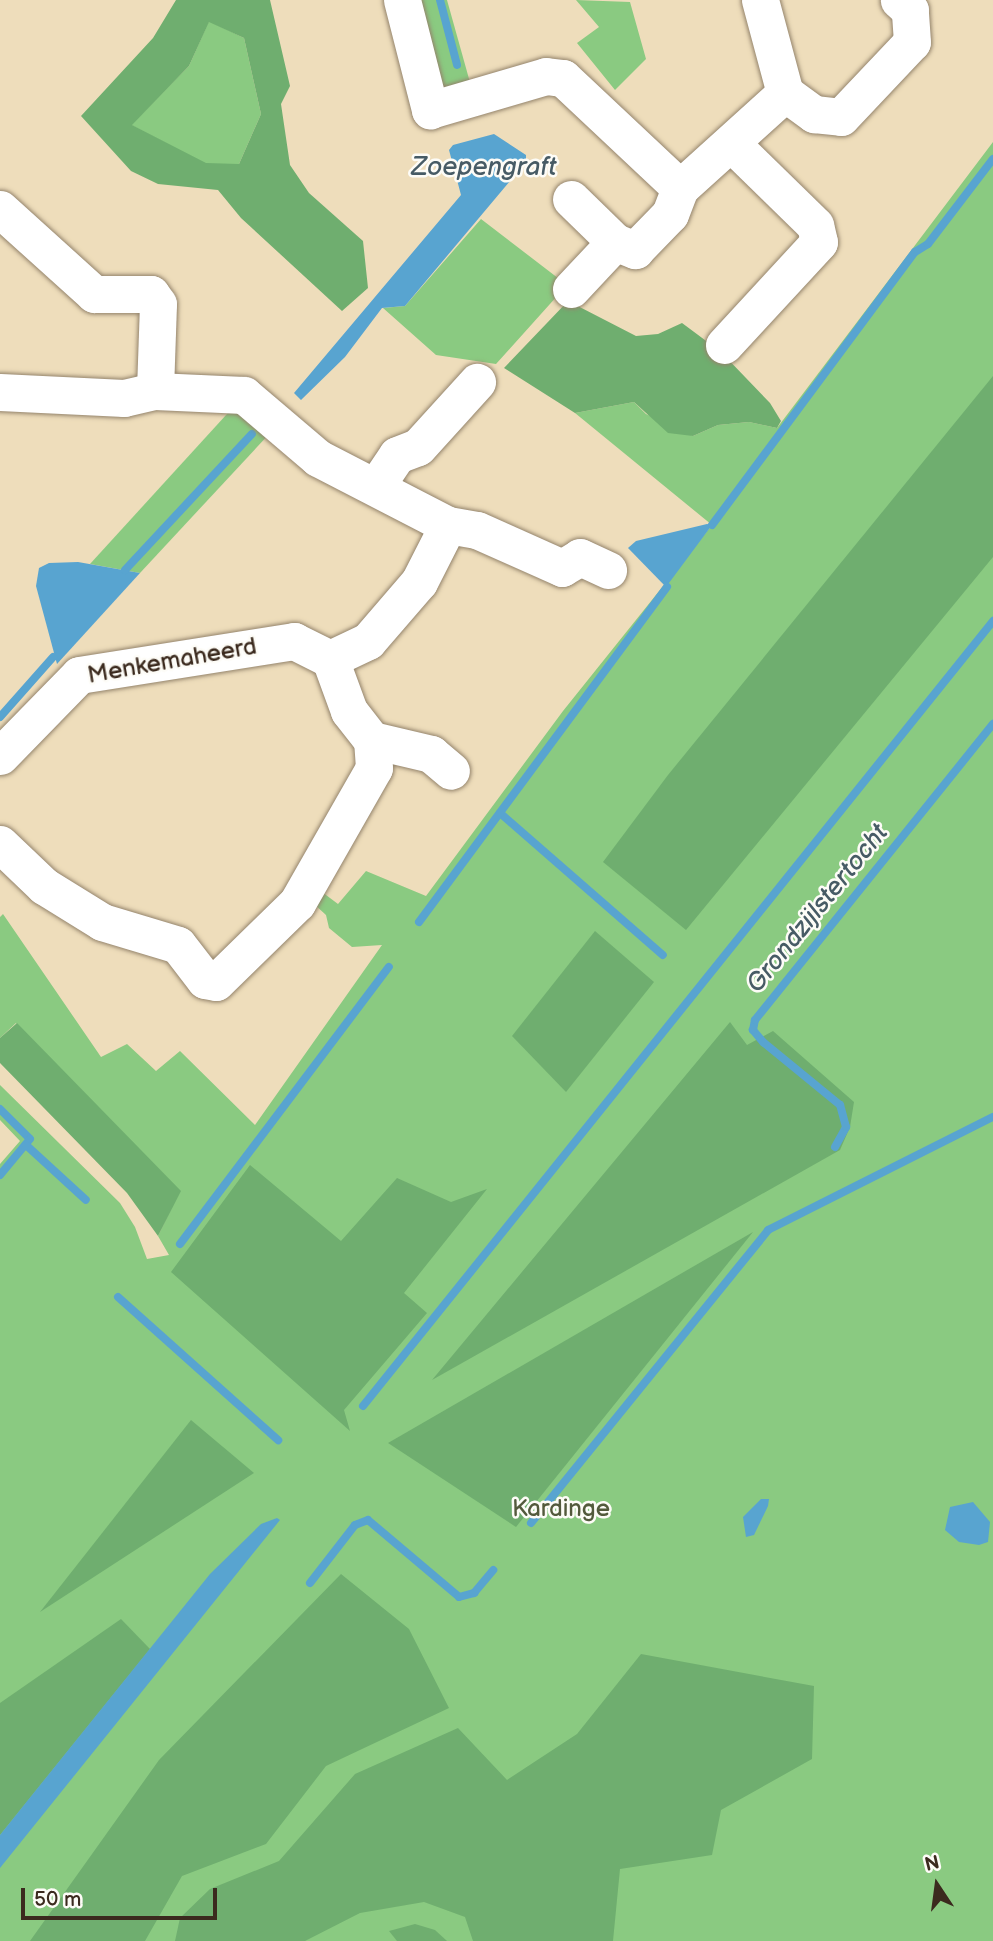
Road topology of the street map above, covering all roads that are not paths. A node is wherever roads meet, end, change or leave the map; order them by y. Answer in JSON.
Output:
{"nodes":[{"id":1,"x":402,"y":0,"type":"edge"},
{"id":2,"x":760,"y":0,"type":"edge"},
{"id":3,"x":910,"y":3,"type":"edge"},
{"id":4,"x":785,"y":93,"type":"junction"},
{"id":5,"x":732,"y":144,"type":"junction"},
{"id":6,"x":680,"y":188,"type":"junction"},
{"id":7,"x":570,"y":198,"type":"dead end"},
{"id":8,"x":0,"y":209,"type":"edge"},
{"id":9,"x":615,"y":242,"type":"junction"},
{"id":10,"x":571,"y":289,"type":"dead end"},
{"id":11,"x":724,"y":345,"type":"dead end"},
{"id":12,"x":477,"y":382,"type":"dead end"},
{"id":13,"x":155,"y":391,"type":"junction"},
{"id":14,"x":0,"y":392,"type":"edge"},
{"id":15,"x":376,"y":486,"type":"junction"},
{"id":16,"x":448,"y":525,"type":"junction"},
{"id":17,"x":608,"y":570,"type":"dead end"},
{"id":18,"x":330,"y":659,"type":"junction"},
{"id":19,"x":372,"y":740,"type":"junction"},
{"id":20,"x":0,"y":756,"type":"edge"},
{"id":21,"x":451,"y":771,"type":"dead end"},
{"id":22,"x":0,"y":844,"type":"edge"}],
"edges":[{"from":1,"to":6,"type":"street"},
{"from":2,"to":4,"type":"street"},
{"from":3,"to":4,"type":"street"},
{"from":4,"to":5,"type":"street"},
{"from":5,"to":6,"type":"street"},
{"from":5,"to":11,"type":"street"},
{"from":6,"to":9,"type":"street"},
{"from":7,"to":9,"type":"street"},
{"from":8,"to":13,"type":"street"},
{"from":9,"to":10,"type":"street"},
{"from":12,"to":15,"type":"street"},
{"from":13,"to":14,"type":"street"},
{"from":13,"to":15,"type":"street"},
{"from":15,"to":16,"type":"street"},
{"from":16,"to":17,"type":"street"},
{"from":16,"to":18,"type":"street"},
{"from":18,"to":19,"type":"street"},
{"from":18,"to":20,"type":"street","name":"Menkemaheerd"},
{"from":19,"to":21,"type":"street"},
{"from":19,"to":22,"type":"street"}]}
